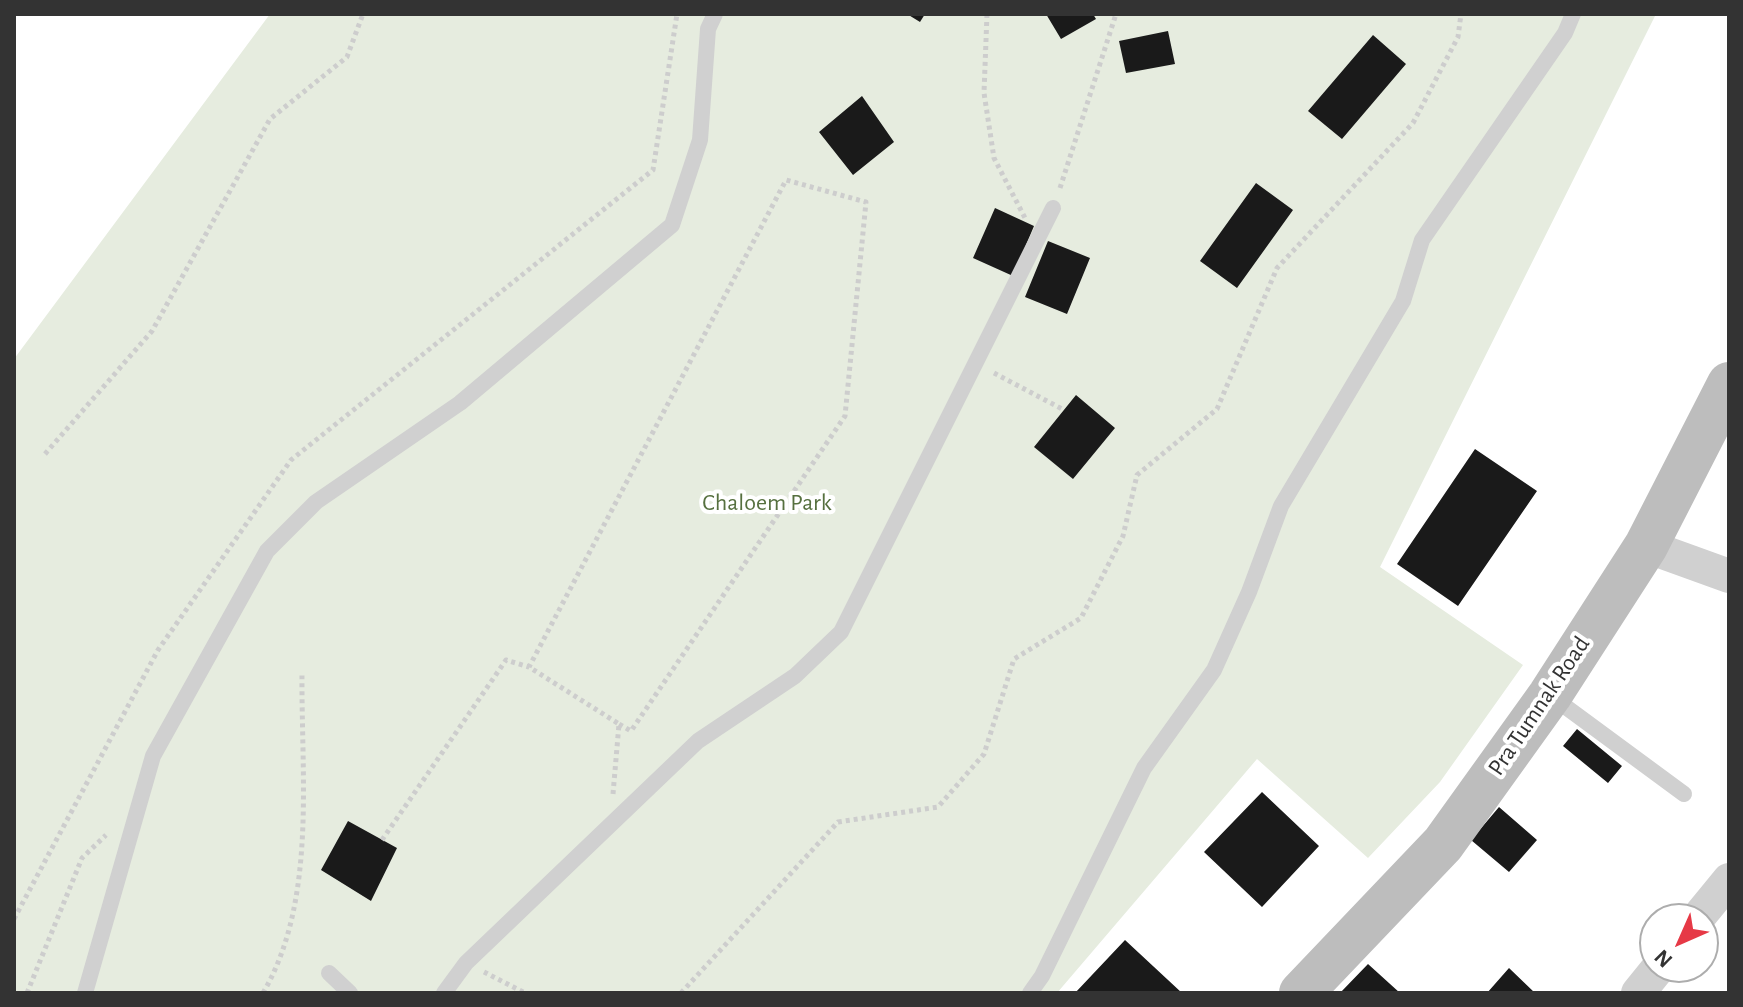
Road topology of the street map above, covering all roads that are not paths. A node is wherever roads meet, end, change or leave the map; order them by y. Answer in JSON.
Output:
{"nodes":[{"id":1,"x":715,"y":14,"type":"edge"},
{"id":2,"x":1573,"y":14,"type":"edge"},
{"id":3,"x":1053,"y":208,"type":"road end"},
{"id":4,"x":1729,"y":384,"type":"edge"},
{"id":5,"x":1646,"y":546,"type":"junction"},
{"id":6,"x":1729,"y":576,"type":"edge"},
{"id":7,"x":1550,"y":695,"type":"junction"},
{"id":8,"x":1684,"y":794,"type":"dead end"},
{"id":9,"x":1729,"y":880,"type":"edge"},
{"id":10,"x":1710,"y":903,"type":"edge"},
{"id":11,"x":329,"y":973,"type":"dead end"},
{"id":12,"x":85,"y":993,"type":"edge"},
{"id":13,"x":350,"y":993,"type":"edge"},
{"id":14,"x":444,"y":993,"type":"edge"},
{"id":15,"x":1030,"y":993,"type":"edge"},
{"id":16,"x":1301,"y":993,"type":"edge"}],
"edges":[{"from":1,"to":12,"type":"lane"},
{"from":2,"to":15,"type":"lane"},
{"from":3,"to":14,"type":"lane"},
{"from":4,"to":5,"type":"street","name":"Pra Tumnak Road"},
{"from":5,"to":6,"type":"street"},
{"from":5,"to":7,"type":"street","name":"Pra Tumnak Road"},
{"from":7,"to":8,"type":"lane"},
{"from":7,"to":16,"type":"street","name":"Pra Tumnak Road"},
{"from":9,"to":10,"type":"street"},
{"from":11,"to":13,"type":"lane"}]}
